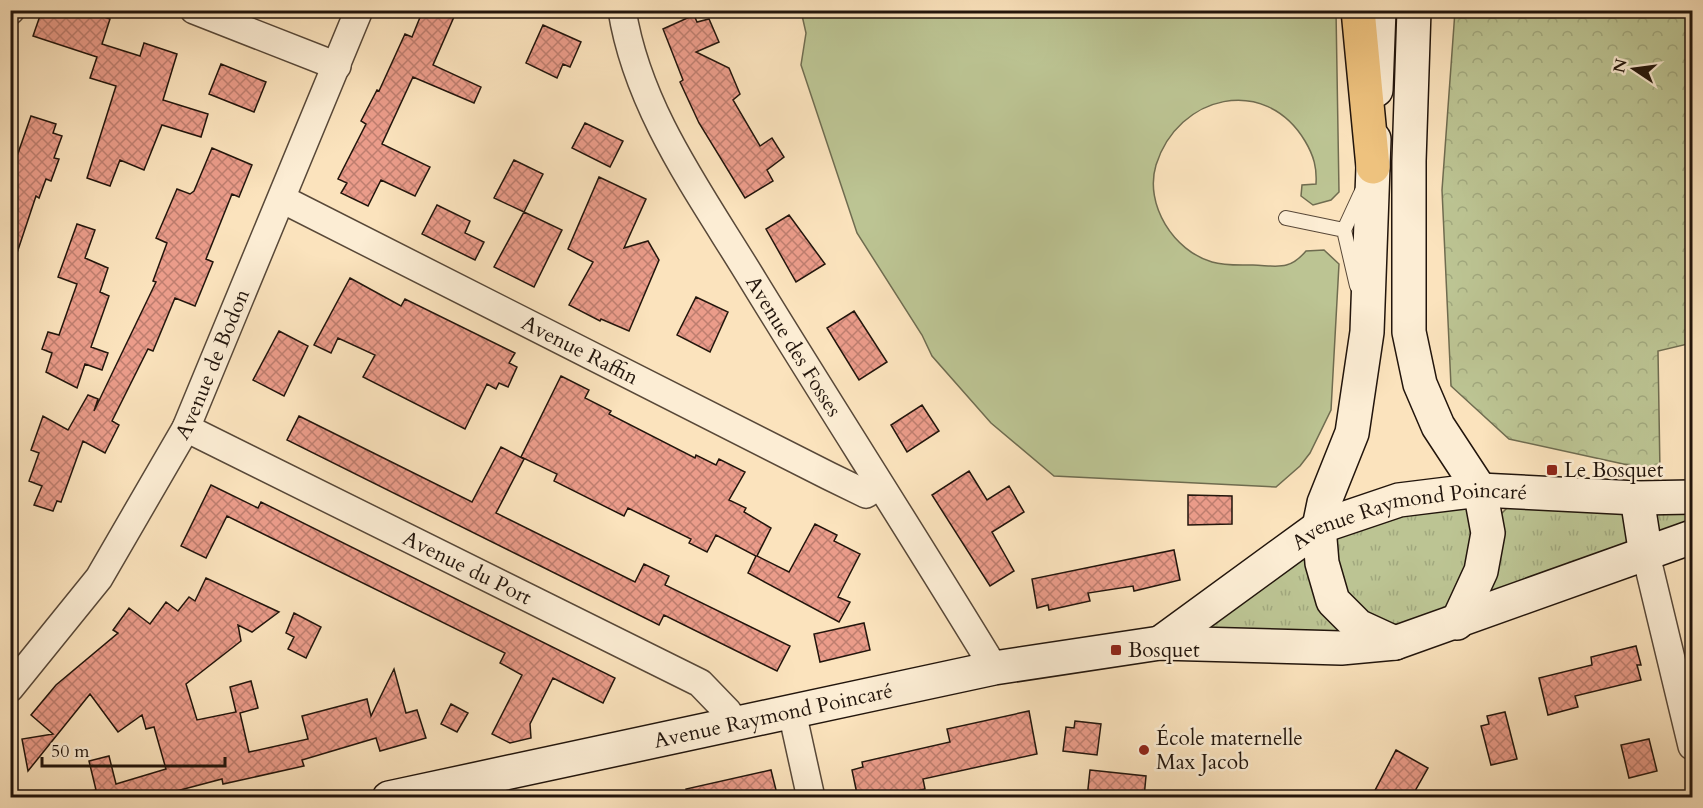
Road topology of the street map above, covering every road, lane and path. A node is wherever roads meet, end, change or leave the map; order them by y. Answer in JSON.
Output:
{"nodes":[{"id":1,"x":194,"y":10,"type":"edge"},
{"id":2,"x":359,"y":10,"type":"edge"},
{"id":3,"x":622,"y":10,"type":"edge"},
{"id":4,"x":1358,"y":10,"type":"edge"},
{"id":5,"x":1379,"y":10,"type":"edge"},
{"id":6,"x":1414,"y":10,"type":"edge"},
{"id":7,"x":336,"y":66,"type":"junction"},
{"id":8,"x":1373,"y":167,"type":"junction"},
{"id":9,"x":282,"y":199,"type":"junction"},
{"id":10,"x":1286,"y":218,"type":"dead end"},
{"id":11,"x":1344,"y":230,"type":"junction"},
{"id":12,"x":1367,"y":332,"type":"junction"},
{"id":13,"x":186,"y":428,"type":"junction"},
{"id":14,"x":878,"y":486,"type":"junction"},
{"id":15,"x":1480,"y":490,"type":"junction"},
{"id":16,"x":1692,"y":497,"type":"edge"},
{"id":17,"x":1637,"y":498,"type":"junction"},
{"id":18,"x":1319,"y":527,"type":"junction"},
{"id":19,"x":1692,"y":537,"type":"edge"},
{"id":20,"x":1646,"y":555,"type":"junction"},
{"id":21,"x":1457,"y":623,"type":"junction"},
{"id":22,"x":1160,"y":643,"type":"junction"},
{"id":23,"x":1395,"y":643,"type":"junction"},
{"id":24,"x":994,"y":668,"type":"junction"},
{"id":25,"x":10,"y":688,"type":"edge"},
{"id":26,"x":792,"y":712,"type":"junction"},
{"id":27,"x":731,"y":724,"type":"junction"},
{"id":28,"x":1692,"y":746,"type":"edge"},
{"id":29,"x":389,"y":798,"type":"edge"},
{"id":30,"x":811,"y":798,"type":"edge"}],
"edges":[{"from":1,"to":7,"type":"street"},
{"from":2,"to":7,"type":"street","name":"Avenue de Bodon"},
{"from":3,"to":14,"type":"street","name":"Avenue des Fosses"},
{"from":4,"to":8,"type":"main road"},
{"from":5,"to":8,"type":"street"},
{"from":6,"to":15,"type":"street"},
{"from":7,"to":9,"type":"street","name":"Avenue de Bodon"},
{"from":8,"to":11,"type":"lane"},
{"from":8,"to":12,"type":"street"},
{"from":9,"to":13,"type":"street","name":"Avenue de Bodon"},
{"from":9,"to":14,"type":"street","name":"Avenue Raffin"},
{"from":10,"to":11,"type":"lane"},
{"from":11,"to":12,"type":"lane"},
{"from":12,"to":18,"type":"street"},
{"from":13,"to":25,"type":"street","name":"Avenue de Bodon"},
{"from":13,"to":27,"type":"street","name":"Avenue du Port"},
{"from":14,"to":24,"type":"street","name":"Avenue des Fosses"},
{"from":15,"to":17,"type":"street","name":"Avenue Raymond Poincaré"},
{"from":15,"to":18,"type":"street","name":"Avenue Raymond Poincaré"},
{"from":15,"to":21,"type":"street"},
{"from":16,"to":17,"type":"street","name":"Avenue Raymond Poincaré"},
{"from":17,"to":20,"type":"street"},
{"from":18,"to":22,"type":"street","name":"Avenue Raymond Poincaré"},
{"from":18,"to":23,"type":"street"},
{"from":19,"to":20,"type":"street","name":"Avenue Raymond Poincaré"},
{"from":20,"to":21,"type":"street","name":"Avenue Raymond Poincaré"},
{"from":20,"to":28,"type":"street"},
{"from":21,"to":23,"type":"street","name":"Avenue Raymond Poincaré"},
{"from":22,"to":23,"type":"street","name":"Avenue Raymond Poincaré"},
{"from":22,"to":24,"type":"street","name":"Avenue Raymond Poincaré"},
{"from":24,"to":26,"type":"street","name":"Avenue Raymond Poincaré"},
{"from":26,"to":27,"type":"street","name":"Avenue Raymond Poincaré"},
{"from":26,"to":30,"type":"street"},
{"from":27,"to":29,"type":"street","name":"Avenue Raymond Poincaré"}]}
